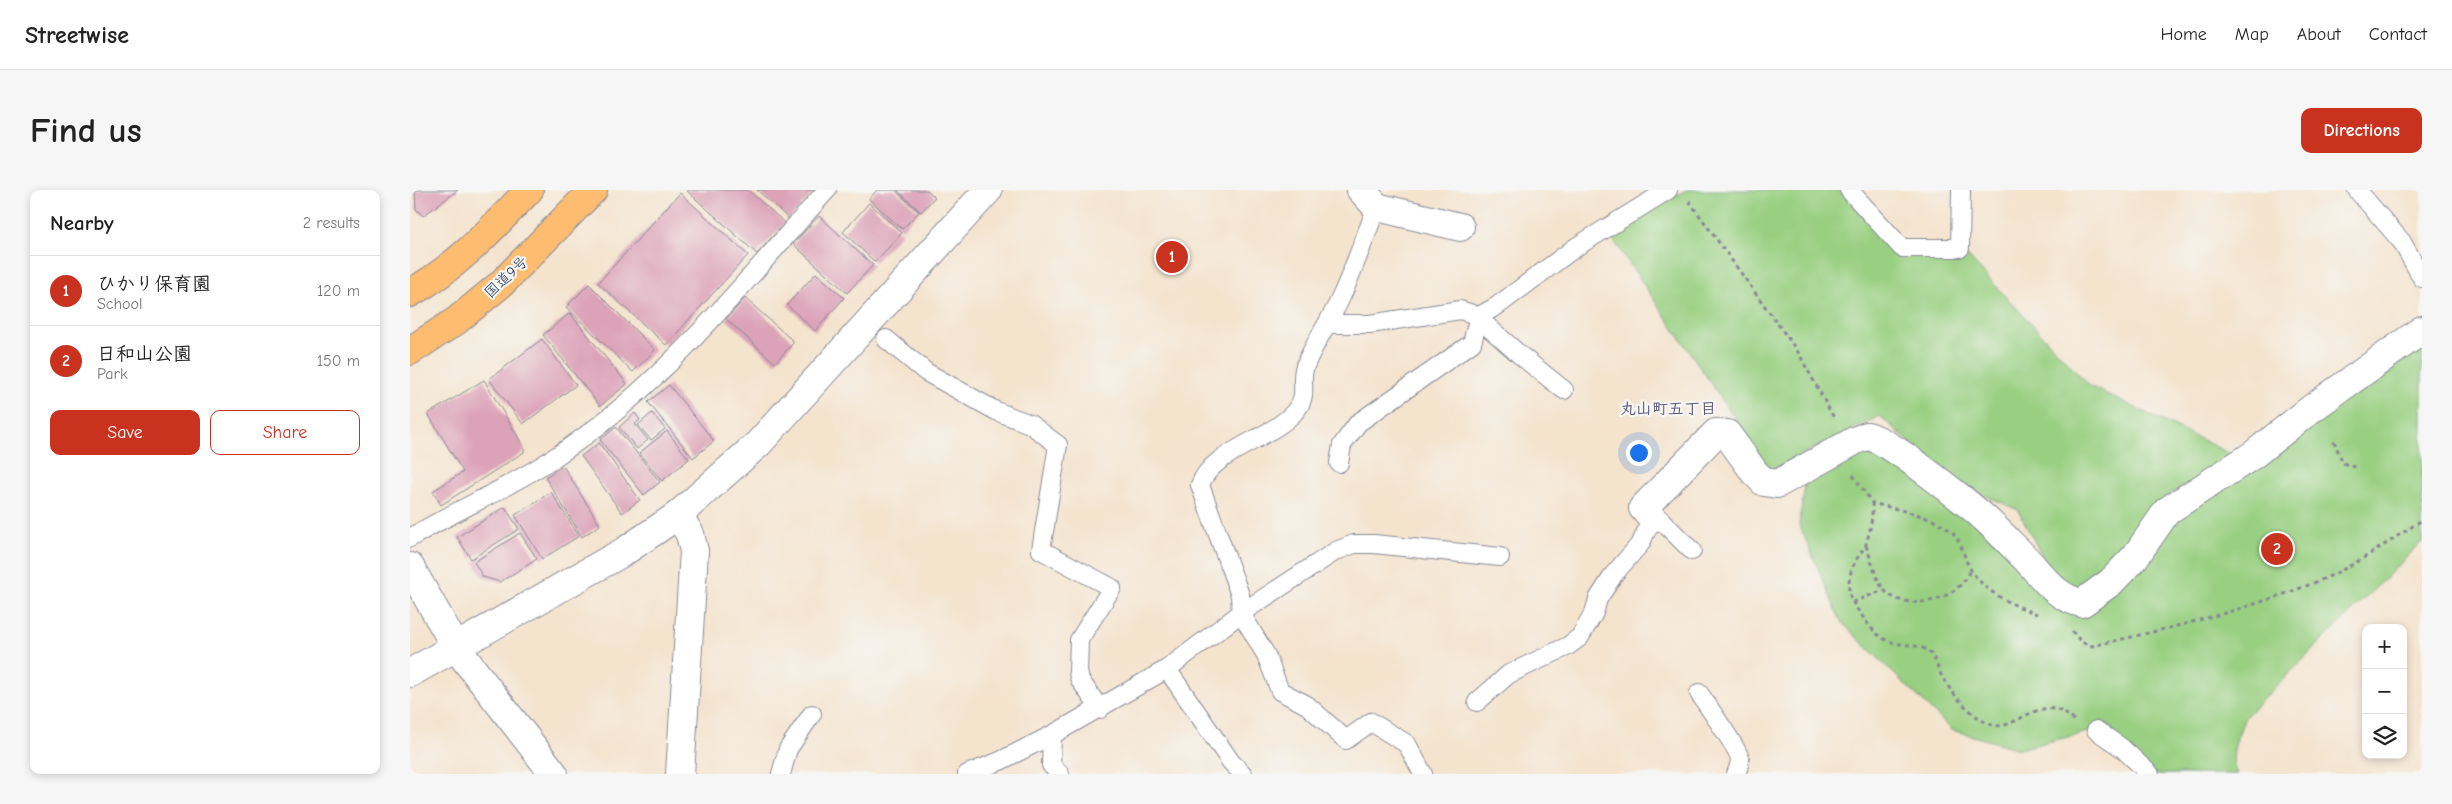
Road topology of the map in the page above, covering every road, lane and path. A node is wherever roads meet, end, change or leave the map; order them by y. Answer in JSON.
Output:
{"nodes":[{"id":1,"x":529,"y":190,"type":"edge"},
{"id":2,"x":593,"y":190,"type":"edge"},
{"id":3,"x":827,"y":190,"type":"edge"},
{"id":4,"x":988,"y":190,"type":"edge"},
{"id":5,"x":1668,"y":190,"type":"edge"},
{"id":6,"x":1849,"y":190,"type":"edge"},
{"id":7,"x":1961,"y":190,"type":"edge"},
{"id":8,"x":2357,"y":190,"type":"edge"},
{"id":9,"x":1369,"y":198,"type":"edge"},
{"id":10,"x":1687,"y":198,"type":"dead end"},
{"id":11,"x":1460,"y":227,"type":"dead end"},
{"id":12,"x":2422,"y":278,"type":"edge"},
{"id":13,"x":410,"y":293,"type":"edge"},
{"id":14,"x":1479,"y":316,"type":"junction"},
{"id":15,"x":1327,"y":324,"type":"junction"},
{"id":16,"x":2422,"y":330,"type":"edge"},
{"id":17,"x":886,"y":339,"type":"dead end"},
{"id":18,"x":410,"y":351,"type":"edge"},
{"id":19,"x":1564,"y":390,"type":"dead end"},
{"id":20,"x":1839,"y":440,"type":"junction"},
{"id":21,"x":2334,"y":440,"type":"dead end"},
{"id":22,"x":1339,"y":464,"type":"dead end"},
{"id":23,"x":2357,"y":468,"type":"dead end"},
{"id":24,"x":1872,"y":503,"type":"junction"},
{"id":25,"x":678,"y":515,"type":"junction"},
{"id":26,"x":1652,"y":518,"type":"junction"},
{"id":27,"x":2422,"y":520,"type":"edge"},
{"id":28,"x":410,"y":538,"type":"edge"},
{"id":29,"x":1866,"y":545,"type":"junction"},
{"id":30,"x":1692,"y":551,"type":"dead end"},
{"id":31,"x":1500,"y":557,"type":"dead end"},
{"id":32,"x":410,"y":567,"type":"edge"},
{"id":33,"x":1970,"y":569,"type":"junction"},
{"id":34,"x":1884,"y":590,"type":"junction"},
{"id":35,"x":1852,"y":602,"type":"junction"},
{"id":36,"x":2069,"y":606,"type":"junction"},
{"id":37,"x":1241,"y":613,"type":"junction"},
{"id":38,"x":456,"y":649,"type":"junction"},
{"id":39,"x":1167,"y":669,"type":"junction"},
{"id":40,"x":410,"y":673,"type":"edge"},
{"id":41,"x":1699,"y":693,"type":"dead end"},
{"id":42,"x":1477,"y":702,"type":"dead end"},
{"id":43,"x":1100,"y":709,"type":"junction"},
{"id":44,"x":812,"y":714,"type":"dead end"},
{"id":45,"x":2096,"y":730,"type":"joint"},
{"id":46,"x":1052,"y":735,"type":"junction"},
{"id":47,"x":554,"y":774,"type":"edge"},
{"id":48,"x":680,"y":774,"type":"edge"},
{"id":49,"x":781,"y":774,"type":"edge"},
{"id":50,"x":967,"y":774,"type":"edge"},
{"id":51,"x":1060,"y":774,"type":"edge"},
{"id":52,"x":1243,"y":774,"type":"edge"},
{"id":53,"x":1423,"y":774,"type":"edge"},
{"id":54,"x":1736,"y":774,"type":"edge"},
{"id":55,"x":2150,"y":774,"type":"edge"}],
"edges":[{"from":1,"to":13,"type":"highway"},
{"from":2,"to":18,"type":"highway","name":"国道9号"},
{"from":3,"to":28,"type":"lane"},
{"from":4,"to":25,"type":"street"},
{"from":5,"to":14,"type":"lane"},
{"from":6,"to":7,"type":"lane"},
{"from":8,"to":12,"type":"lane"},
{"from":9,"to":11,"type":"street"},
{"from":9,"to":15,"type":"lane"},
{"from":10,"to":20,"type":"path"},
{"from":14,"to":15,"type":"lane"},
{"from":14,"to":19,"type":"lane"},
{"from":14,"to":22,"type":"lane"},
{"from":15,"to":37,"type":"lane"},
{"from":16,"to":36,"type":"street"},
{"from":17,"to":43,"type":"lane"},
{"from":20,"to":24,"type":"path"},
{"from":20,"to":26,"type":"street"},
{"from":20,"to":36,"type":"street"},
{"from":21,"to":23,"type":"path"},
{"from":24,"to":29,"type":"path"},
{"from":24,"to":33,"type":"path"},
{"from":25,"to":38,"type":"street"},
{"from":25,"to":48,"type":"street"},
{"from":26,"to":30,"type":"lane"},
{"from":26,"to":42,"type":"lane"},
{"from":27,"to":36,"type":"path"},
{"from":29,"to":34,"type":"path"},
{"from":29,"to":35,"type":"path"},
{"from":31,"to":37,"type":"lane"},
{"from":32,"to":38,"type":"street"},
{"from":33,"to":34,"type":"path"},
{"from":33,"to":36,"type":"path"},
{"from":34,"to":35,"type":"path"},
{"from":35,"to":45,"type":"path"},
{"from":37,"to":39,"type":"lane"},
{"from":37,"to":53,"type":"lane"},
{"from":38,"to":40,"type":"street"},
{"from":38,"to":47,"type":"street"},
{"from":39,"to":43,"type":"lane"},
{"from":39,"to":52,"type":"lane"},
{"from":41,"to":54,"type":"lane"},
{"from":43,"to":46,"type":"lane"},
{"from":44,"to":49,"type":"lane"},
{"from":45,"to":55,"type":"lane"},
{"from":46,"to":50,"type":"lane"},
{"from":46,"to":51,"type":"lane"}]}
